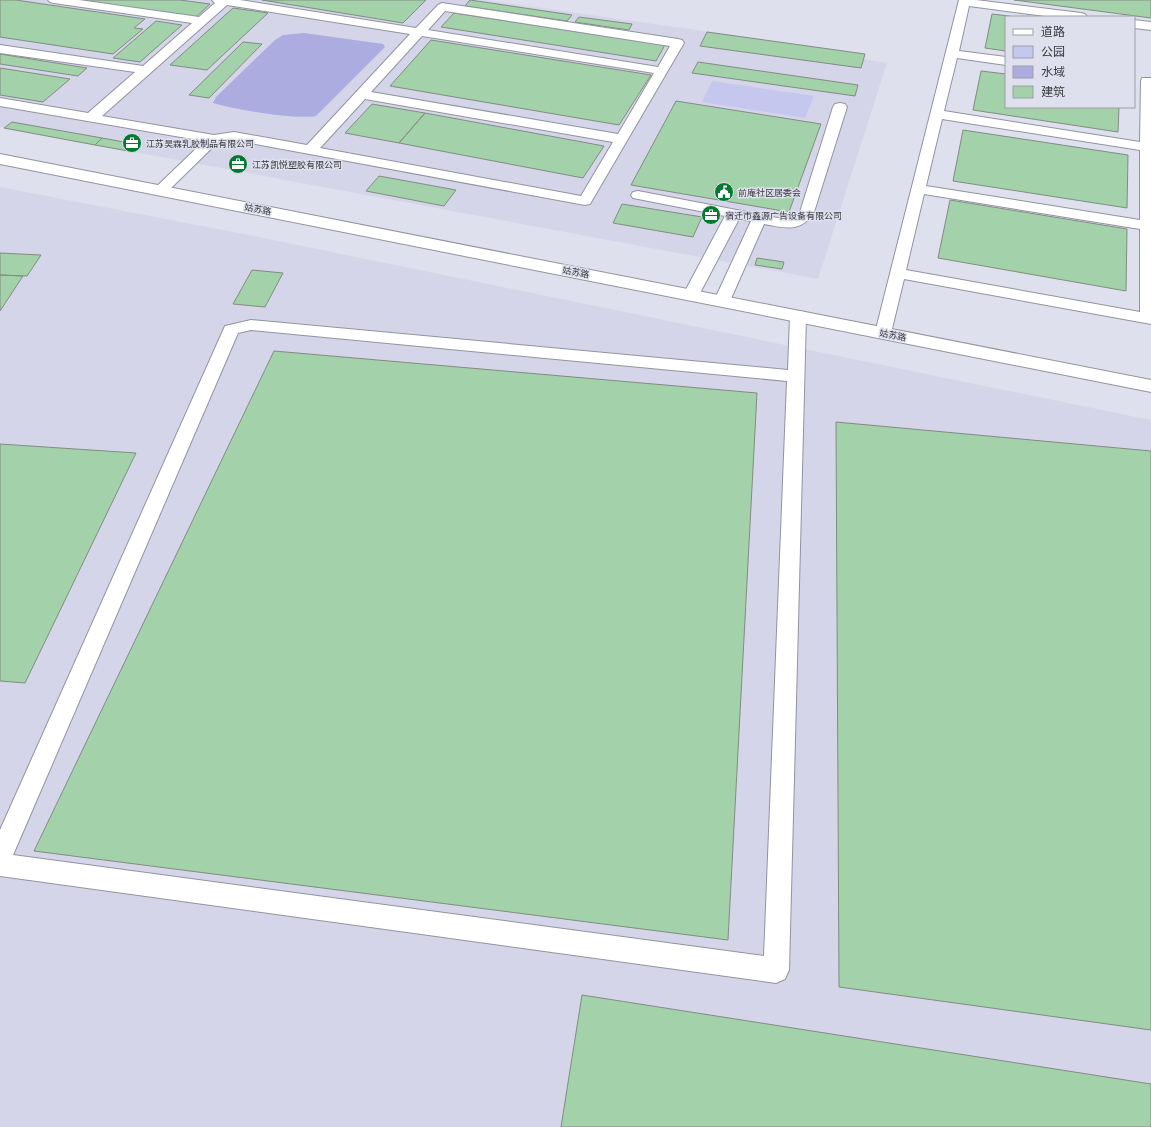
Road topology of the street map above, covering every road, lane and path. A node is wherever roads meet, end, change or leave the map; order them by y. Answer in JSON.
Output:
{"nodes":[{"id":1,"x":54,"y":0,"type":"edge"},
{"id":2,"x":221,"y":0,"type":"edge"},
{"id":3,"x":965,"y":1,"type":"edge"},
{"id":4,"x":1074,"y":16,"type":"edge"},
{"id":5,"x":201,"y":21,"type":"junction"},
{"id":6,"x":1135,"y":24,"type":"edge"},
{"id":7,"x":1151,"y":26,"type":"edge"},
{"id":8,"x":419,"y":31,"type":"junction"},
{"id":9,"x":0,"y":49,"type":"edge"},
{"id":10,"x":952,"y":54,"type":"junction"},
{"id":11,"x":1005,"y":61,"type":"edge"},
{"id":12,"x":145,"y":70,"type":"junction"},
{"id":13,"x":662,"y":70,"type":"junction"},
{"id":14,"x":1144,"y":81,"type":"edge"},
{"id":15,"x":361,"y":94,"type":"junction"},
{"id":16,"x":0,"y":102,"type":"edge"},
{"id":17,"x":840,"y":107,"type":"dead end"},
{"id":18,"x":937,"y":114,"type":"junction"},
{"id":19,"x":91,"y":118,"type":"junction"},
{"id":20,"x":214,"y":139,"type":"junction"},
{"id":21,"x":622,"y":139,"type":"junction"},
{"id":22,"x":1149,"y":147,"type":"edge"},
{"id":23,"x":310,"y":150,"type":"junction"},
{"id":24,"x":0,"y":159,"type":"edge"},
{"id":25,"x":919,"y":189,"type":"junction"},
{"id":26,"x":161,"y":190,"type":"junction"},
{"id":27,"x":638,"y":195,"type":"dead end"},
{"id":28,"x":734,"y":214,"type":"junction"},
{"id":29,"x":759,"y":219,"type":"junction"},
{"id":30,"x":1150,"y":226,"type":"edge"},
{"id":31,"x":898,"y":273,"type":"junction"},
{"id":32,"x":691,"y":295,"type":"junction"},
{"id":33,"x":722,"y":301,"type":"junction"},
{"id":34,"x":798,"y":316,"type":"junction"},
{"id":35,"x":1150,"y":319,"type":"edge"},
{"id":36,"x":883,"y":333,"type":"junction"},
{"id":37,"x":796,"y":376,"type":"junction"},
{"id":38,"x":1151,"y":386,"type":"edge"},
{"id":39,"x":0,"y":857,"type":"edge"},
{"id":40,"x":0,"y":865,"type":"edge"}],
"edges":[{"from":1,"to":5,"type":"lane"},
{"from":2,"to":5,"type":"lane"},
{"from":2,"to":8,"type":"lane"},
{"from":3,"to":4,"type":"lane"},
{"from":3,"to":10,"type":"lane"},
{"from":5,"to":12,"type":"lane"},
{"from":6,"to":7,"type":"lane"},
{"from":8,"to":13,"type":"lane"},
{"from":8,"to":13,"type":"lane"},
{"from":8,"to":15,"type":"lane"},
{"from":9,"to":12,"type":"lane"},
{"from":10,"to":11,"type":"lane"},
{"from":10,"to":18,"type":"lane"},
{"from":12,"to":19,"type":"lane"},
{"from":13,"to":21,"type":"lane"},
{"from":14,"to":22,"type":"lane"},
{"from":15,"to":21,"type":"lane"},
{"from":15,"to":23,"type":"lane"},
{"from":16,"to":19,"type":"lane"},
{"from":17,"to":29,"type":"lane"},
{"from":18,"to":22,"type":"lane"},
{"from":18,"to":25,"type":"lane"},
{"from":19,"to":20,"type":"lane"},
{"from":20,"to":23,"type":"lane"},
{"from":20,"to":26,"type":"lane"},
{"from":21,"to":23,"type":"lane"},
{"from":22,"to":30,"type":"lane"},
{"from":24,"to":26,"type":"street","name":"姑苏路"},
{"from":25,"to":30,"type":"lane"},
{"from":25,"to":31,"type":"lane"},
{"from":26,"to":32,"type":"street","name":"姑苏路"},
{"from":27,"to":28,"type":"lane"},
{"from":28,"to":29,"type":"lane"},
{"from":28,"to":32,"type":"lane"},
{"from":29,"to":33,"type":"lane"},
{"from":30,"to":35,"type":"lane"},
{"from":31,"to":35,"type":"lane"},
{"from":31,"to":36,"type":"lane"},
{"from":32,"to":33,"type":"street","name":"姑苏路"},
{"from":33,"to":34,"type":"street","name":"姑苏路"},
{"from":34,"to":36,"type":"street","name":"姑苏路"},
{"from":34,"to":37,"type":"lane"},
{"from":36,"to":38,"type":"street","name":"姑苏路"},
{"from":37,"to":39,"type":"lane"},
{"from":37,"to":40,"type":"lane"}]}
